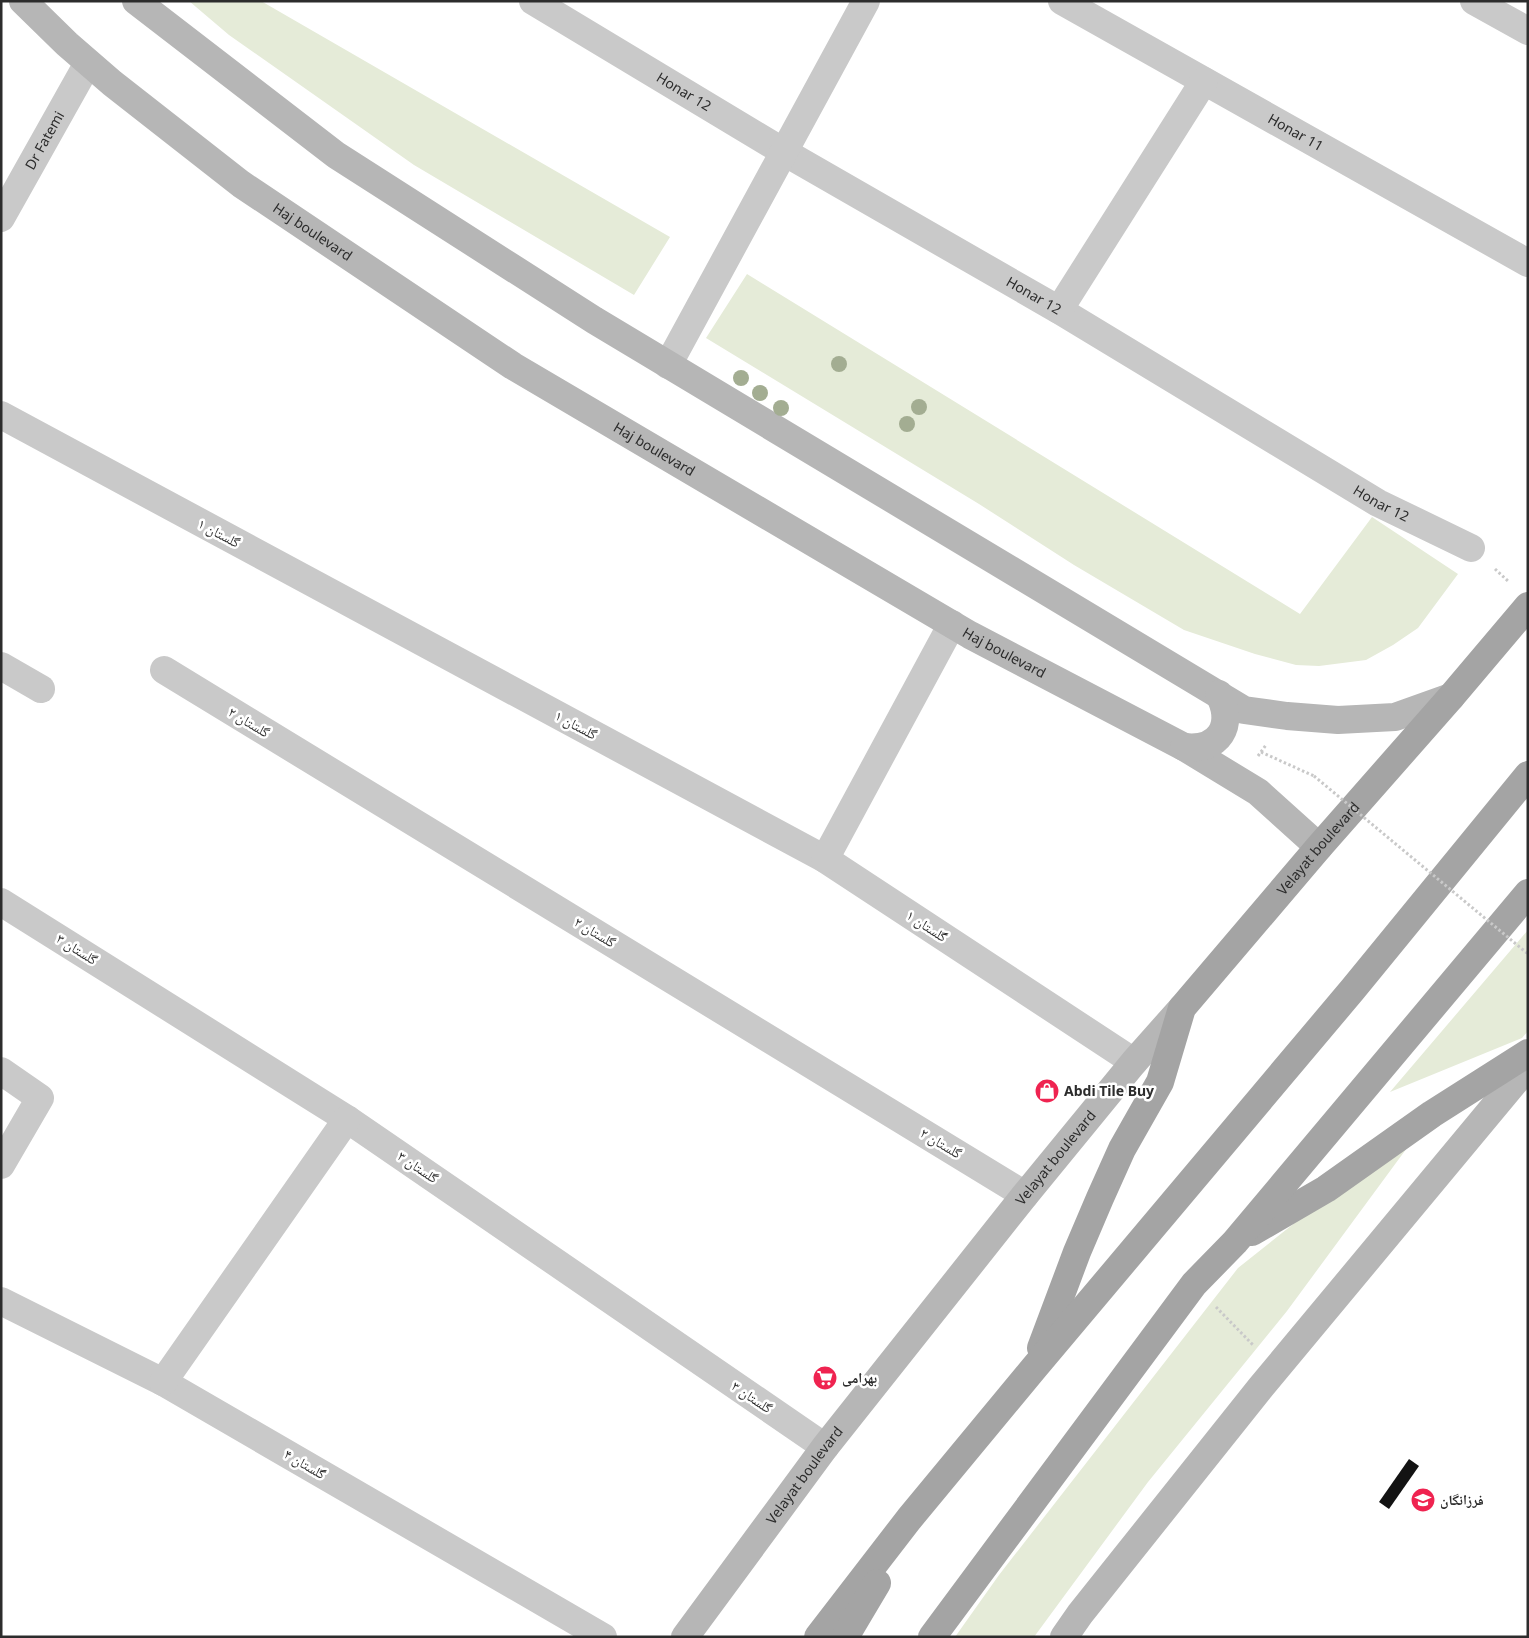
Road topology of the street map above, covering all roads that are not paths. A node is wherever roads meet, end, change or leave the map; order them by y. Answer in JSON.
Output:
{"nodes":[{"id":1,"x":23,"y":1,"type":"edge"},
{"id":2,"x":136,"y":1,"type":"edge"},
{"id":3,"x":532,"y":1,"type":"edge"},
{"id":4,"x":866,"y":1,"type":"edge"},
{"id":5,"x":1062,"y":1,"type":"edge"},
{"id":6,"x":1474,"y":1,"type":"edge"},
{"id":7,"x":1528,"y":31,"type":"edge"},
{"id":8,"x":88,"y":63,"type":"junction"},
{"id":9,"x":1204,"y":81,"type":"junction"},
{"id":10,"x":784,"y":152,"type":"junction"},
{"id":11,"x":1,"y":218,"type":"edge"},
{"id":12,"x":1528,"y":263,"type":"edge"},
{"id":13,"x":1059,"y":310,"type":"junction"},
{"id":14,"x":668,"y":365,"type":"junction"},
{"id":15,"x":1,"y":415,"type":"edge"},
{"id":16,"x":1471,"y":548,"type":"road end"},
{"id":17,"x":1521,"y":596,"type":"edge"},
{"id":18,"x":952,"y":624,"type":"junction"},
{"id":19,"x":1,"y":666,"type":"edge"},
{"id":20,"x":164,"y":670,"type":"dead end"},
{"id":21,"x":41,"y":688,"type":"dead end"},
{"id":22,"x":1219,"y":694,"type":"junction"},
{"id":23,"x":1451,"y":698,"type":"junction"},
{"id":24,"x":1184,"y":747,"type":"junction"},
{"id":25,"x":1528,"y":775,"type":"edge"},
{"id":26,"x":1319,"y":847,"type":"junction"},
{"id":27,"x":825,"y":859,"type":"junction"},
{"id":28,"x":1528,"y":893,"type":"edge"},
{"id":29,"x":1,"y":902,"type":"edge"},
{"id":30,"x":1182,"y":1008,"type":"junction"},
{"id":31,"x":1528,"y":1053,"type":"edge"},
{"id":32,"x":1134,"y":1062,"type":"junction"},
{"id":33,"x":1528,"y":1066,"type":"edge"},
{"id":34,"x":1,"y":1071,"type":"edge"},
{"id":35,"x":348,"y":1119,"type":"junction"},
{"id":36,"x":1,"y":1165,"type":"edge"},
{"id":37,"x":1026,"y":1195,"type":"junction"},
{"id":38,"x":1236,"y":1242,"type":"junction"},
{"id":39,"x":1,"y":1301,"type":"edge"},
{"id":40,"x":1034,"y":1368,"type":"junction"},
{"id":41,"x":162,"y":1382,"type":"junction"},
{"id":42,"x":825,"y":1447,"type":"junction"},
{"id":43,"x":908,"y":1519,"type":"junction"},
{"id":44,"x":603,"y":1637,"type":"edge"},
{"id":45,"x":685,"y":1637,"type":"edge"},
{"id":46,"x":818,"y":1637,"type":"edge"},
{"id":47,"x":845,"y":1637,"type":"edge"},
{"id":48,"x":932,"y":1637,"type":"edge"},
{"id":49,"x":1064,"y":1637,"type":"edge"}],
"edges":[{"from":1,"to":8,"type":"main road","name":"Haj boulevard"},
{"from":2,"to":14,"type":"main road"},
{"from":3,"to":10,"type":"street","name":"Honar 12"},
{"from":4,"to":10,"type":"street"},
{"from":5,"to":9,"type":"street","name":"Honar 11"},
{"from":6,"to":7,"type":"street"},
{"from":8,"to":11,"type":"street","name":"Dr Fatemi"},
{"from":8,"to":18,"type":"main road","name":"Haj boulevard"},
{"from":9,"to":12,"type":"street","name":"Honar 11"},
{"from":9,"to":13,"type":"street"},
{"from":10,"to":13,"type":"street","name":"Honar 12"},
{"from":10,"to":14,"type":"street"},
{"from":13,"to":16,"type":"street","name":"Honar 12"},
{"from":14,"to":22,"type":"main road"},
{"from":15,"to":27,"type":"street","name":"گلستان ۱"},
{"from":17,"to":23,"type":"main road","name":"Velayat boulevard"},
{"from":18,"to":24,"type":"main road","name":"Haj boulevard"},
{"from":18,"to":27,"type":"street"},
{"from":19,"to":21,"type":"street"},
{"from":20,"to":37,"type":"street","name":"گلستان ۲"},
{"from":22,"to":23,"type":"main road"},
{"from":22,"to":24,"type":"main road"},
{"from":23,"to":26,"type":"main road","name":"Velayat boulevard"},
{"from":24,"to":26,"type":"main road","name":"Haj boulevard"},
{"from":25,"to":40,"type":"main road"},
{"from":26,"to":30,"type":"main road","name":"Velayat boulevard"},
{"from":27,"to":32,"type":"street","name":"گلستان ۱"},
{"from":28,"to":38,"type":"main road"},
{"from":29,"to":35,"type":"street","name":"گلستان ۳"},
{"from":30,"to":32,"type":"main road","name":"Velayat boulevard"},
{"from":30,"to":40,"type":"main road"},
{"from":31,"to":38,"type":"main road"},
{"from":32,"to":37,"type":"main road","name":"Velayat boulevard"},
{"from":33,"to":49,"type":"main road"},
{"from":34,"to":36,"type":"street"},
{"from":35,"to":41,"type":"street"},
{"from":35,"to":42,"type":"street","name":"گلستان ۳"},
{"from":37,"to":42,"type":"main road","name":"Velayat boulevard"},
{"from":38,"to":48,"type":"main road"},
{"from":39,"to":41,"type":"street","name":"گلستان ۴"},
{"from":40,"to":43,"type":"main road"},
{"from":41,"to":44,"type":"street","name":"گلستان ۴"},
{"from":42,"to":45,"type":"main road","name":"Velayat boulevard"},
{"from":43,"to":46,"type":"main road"},
{"from":43,"to":47,"type":"main road"}]}
